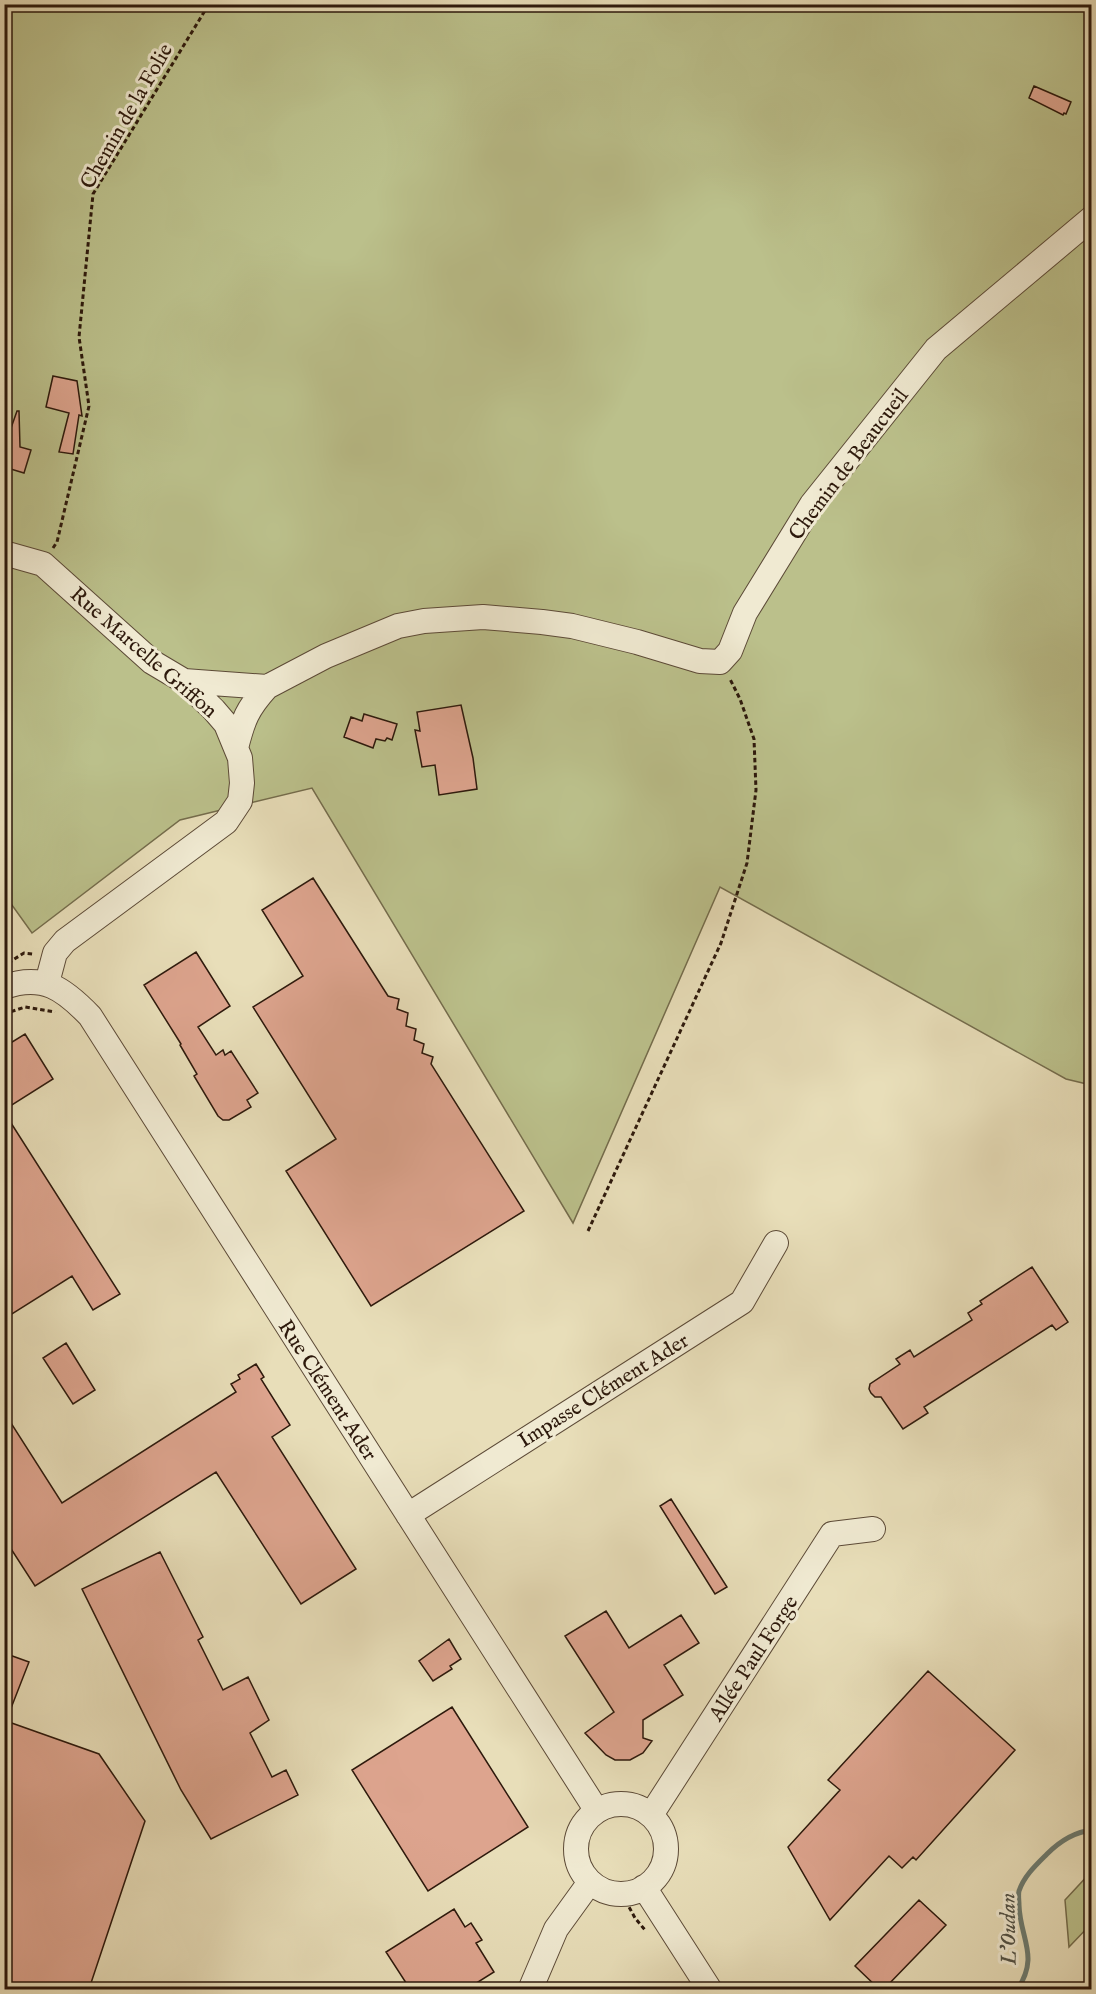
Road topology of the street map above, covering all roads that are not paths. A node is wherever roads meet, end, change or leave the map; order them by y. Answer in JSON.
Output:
{"nodes":[{"id":1,"x":1092,"y":218,"type":"edge"},
{"id":2,"x":4,"y":553,"type":"edge"},
{"id":3,"x":184,"y":681,"type":"junction"},
{"id":4,"x":267,"y":687,"type":"junction"},
{"id":5,"x":236,"y":748,"type":"junction"},
{"id":6,"x":47,"y":983,"type":"junction"},
{"id":7,"x":4,"y":987,"type":"edge"},
{"id":8,"x":777,"y":1243,"type":"dead end"},
{"id":9,"x":408,"y":1515,"type":"junction"},
{"id":10,"x":873,"y":1529,"type":"dead end"},
{"id":11,"x":597,"y":1811,"type":"junction"},
{"id":12,"x":651,"y":1815,"type":"junction"},
{"id":13,"x":590,"y":1882,"type":"junction"},
{"id":14,"x":644,"y":1887,"type":"junction"},
{"id":15,"x":530,"y":1989,"type":"edge"},
{"id":16,"x":710,"y":1989,"type":"edge"}],
"edges":[{"from":1,"to":4,"type":"street","name":"Chemin de Beaucueil"},
{"from":2,"to":3,"type":"street","name":"Rue Marcelle Griffon"},
{"from":3,"to":4,"type":"street"},
{"from":3,"to":5,"type":"street","name":"Rue Marcelle Griffon"},
{"from":4,"to":5,"type":"street"},
{"from":5,"to":6,"type":"street","name":"Rue Marcelle Griffon"},
{"from":6,"to":7,"type":"street"},
{"from":6,"to":9,"type":"street","name":"Rue Clément Ader"},
{"from":8,"to":9,"type":"street","name":"Impasse Clément Ader"},
{"from":9,"to":11,"type":"street","name":"Rue Clément Ader"},
{"from":10,"to":12,"type":"street","name":"Allée Paul Forge"},
{"from":11,"to":12,"type":"street"},
{"from":11,"to":13,"type":"street"},
{"from":12,"to":14,"type":"street"},
{"from":13,"to":14,"type":"street"},
{"from":13,"to":15,"type":"street"},
{"from":14,"to":16,"type":"street"}]}
